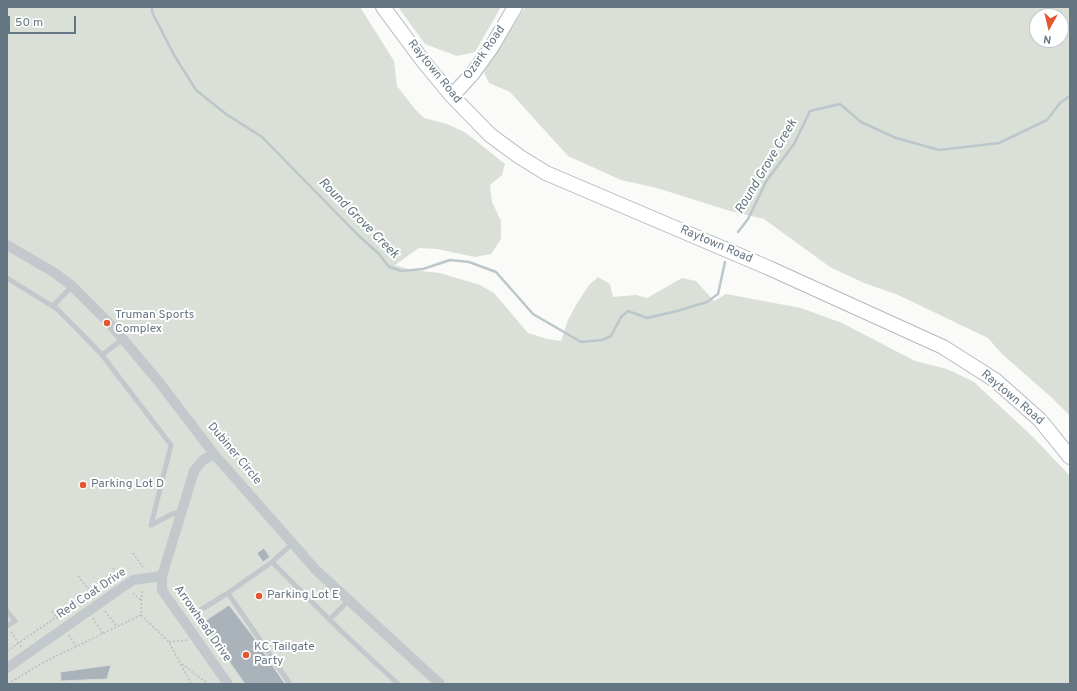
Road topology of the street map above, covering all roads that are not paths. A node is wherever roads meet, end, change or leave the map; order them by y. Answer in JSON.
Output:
{"nodes":[{"id":1,"x":383,"y":7,"type":"edge"},
{"id":2,"x":515,"y":7,"type":"edge"},
{"id":3,"x":452,"y":96,"type":"junction"},
{"id":4,"x":7,"y":245,"type":"edge"},
{"id":5,"x":7,"y":278,"type":"edge"},
{"id":6,"x":72,"y":286,"type":"junction"},
{"id":7,"x":52,"y":306,"type":"junction"},
{"id":8,"x":123,"y":339,"type":"junction"},
{"id":9,"x":102,"y":355,"type":"junction"},
{"id":10,"x":214,"y":454,"type":"junction"},
{"id":11,"x":1070,"y":457,"type":"edge"},
{"id":12,"x":182,"y":512,"type":"junction"},
{"id":13,"x":293,"y":543,"type":"junction"},
{"id":14,"x":272,"y":562,"type":"junction"},
{"id":15,"x":162,"y":576,"type":"junction"},
{"id":16,"x":228,"y":593,"type":"junction"},
{"id":17,"x":348,"y":600,"type":"junction"},
{"id":18,"x":7,"y":611,"type":"edge"},
{"id":19,"x":194,"y":614,"type":"dead end"},
{"id":20,"x":329,"y":620,"type":"junction"},
{"id":21,"x":8,"y":628,"type":"edge"},
{"id":22,"x":7,"y":668,"type":"edge"},
{"id":23,"x":228,"y":684,"type":"edge"},
{"id":24,"x":290,"y":684,"type":"edge"},
{"id":25,"x":398,"y":684,"type":"edge"},
{"id":26,"x":440,"y":684,"type":"edge"}],
"edges":[{"from":1,"to":3,"type":"main road","name":"Raytown Road"},
{"from":2,"to":3,"type":"main road","name":"Ozark Road"},
{"from":3,"to":11,"type":"main road","name":"Raytown Road"},
{"from":4,"to":6,"type":"street","name":"Dubiner Circle"},
{"from":5,"to":7,"type":"lane"},
{"from":6,"to":7,"type":"lane"},
{"from":6,"to":8,"type":"street","name":"Dubiner Circle"},
{"from":7,"to":9,"type":"lane"},
{"from":8,"to":9,"type":"lane"},
{"from":8,"to":10,"type":"street","name":"Dubiner Circle"},
{"from":9,"to":12,"type":"lane"},
{"from":10,"to":12,"type":"street"},
{"from":10,"to":13,"type":"street","name":"Dubiner Circle"},
{"from":12,"to":15,"type":"street"},
{"from":13,"to":14,"type":"lane"},
{"from":13,"to":17,"type":"street","name":"Dubiner Circle"},
{"from":14,"to":16,"type":"lane"},
{"from":14,"to":20,"type":"lane"},
{"from":15,"to":22,"type":"street","name":"Red Coat Drive"},
{"from":15,"to":23,"type":"street","name":"Arrowhead Drive"},
{"from":16,"to":19,"type":"lane"},
{"from":16,"to":24,"type":"lane"},
{"from":17,"to":20,"type":"lane"},
{"from":17,"to":26,"type":"street","name":"Dubiner Circle"},
{"from":18,"to":21,"type":"lane"},
{"from":20,"to":25,"type":"lane"}]}
